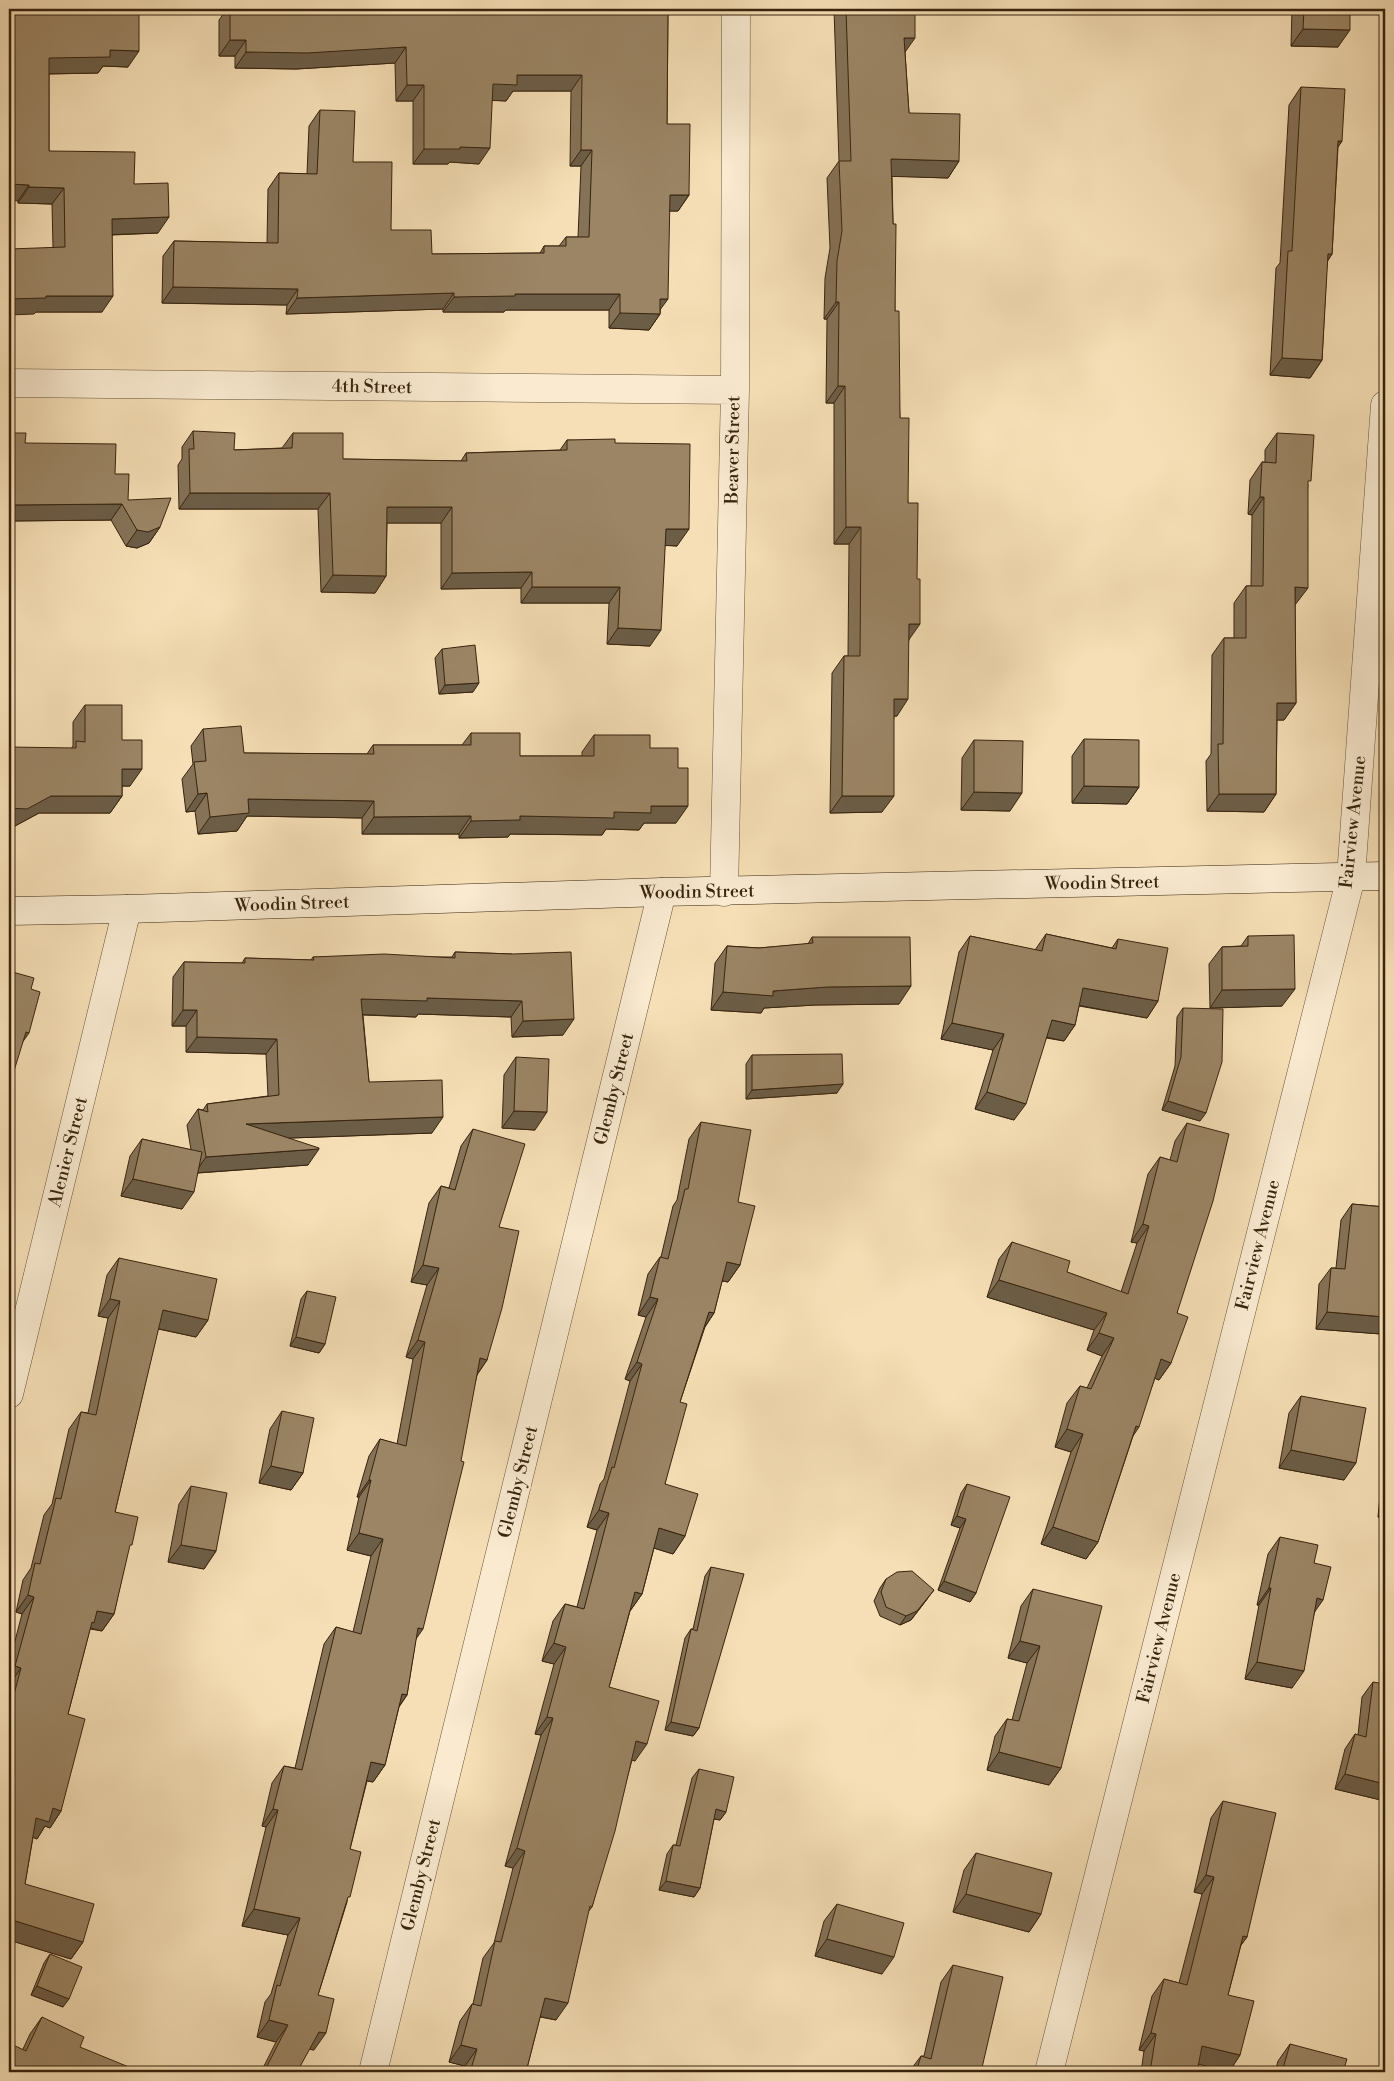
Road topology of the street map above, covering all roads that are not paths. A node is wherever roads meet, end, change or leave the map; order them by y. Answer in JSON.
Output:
{"nodes":[{"id":1,"x":736,"y":9,"type":"edge"},
{"id":2,"x":9,"y":384,"type":"edge"},
{"id":3,"x":734,"y":390,"type":"junction"},
{"id":4,"x":1385,"y":405,"type":"edge"},
{"id":5,"x":1385,"y":876,"type":"edge"},
{"id":6,"x":1351,"y":877,"type":"junction"},
{"id":7,"x":662,"y":892,"type":"junction"},
{"id":8,"x":724,"y":892,"type":"junction"},
{"id":9,"x":127,"y":909,"type":"junction"},
{"id":10,"x":9,"y":911,"type":"edge"},
{"id":11,"x":9,"y":1394,"type":"edge"},
{"id":12,"x":373,"y":2072,"type":"edge"},
{"id":13,"x":1049,"y":2072,"type":"edge"}],
"edges":[{"from":1,"to":3,"type":"street","name":"Beaver Street"},
{"from":2,"to":3,"type":"street","name":"4th Street"},
{"from":3,"to":8,"type":"street","name":"Beaver Street"},
{"from":4,"to":6,"type":"street","name":"Fairview Avenue"},
{"from":5,"to":6,"type":"street","name":"Woodin Street"},
{"from":6,"to":8,"type":"street","name":"Woodin Street"},
{"from":6,"to":13,"type":"street","name":"Fairview Avenue"},
{"from":7,"to":8,"type":"street","name":"Woodin Street"},
{"from":7,"to":9,"type":"street","name":"Woodin Street"},
{"from":7,"to":12,"type":"street","name":"Glemby Street"},
{"from":9,"to":10,"type":"street","name":"Woodin Street"},
{"from":9,"to":11,"type":"street","name":"Alenier Street"}]}
